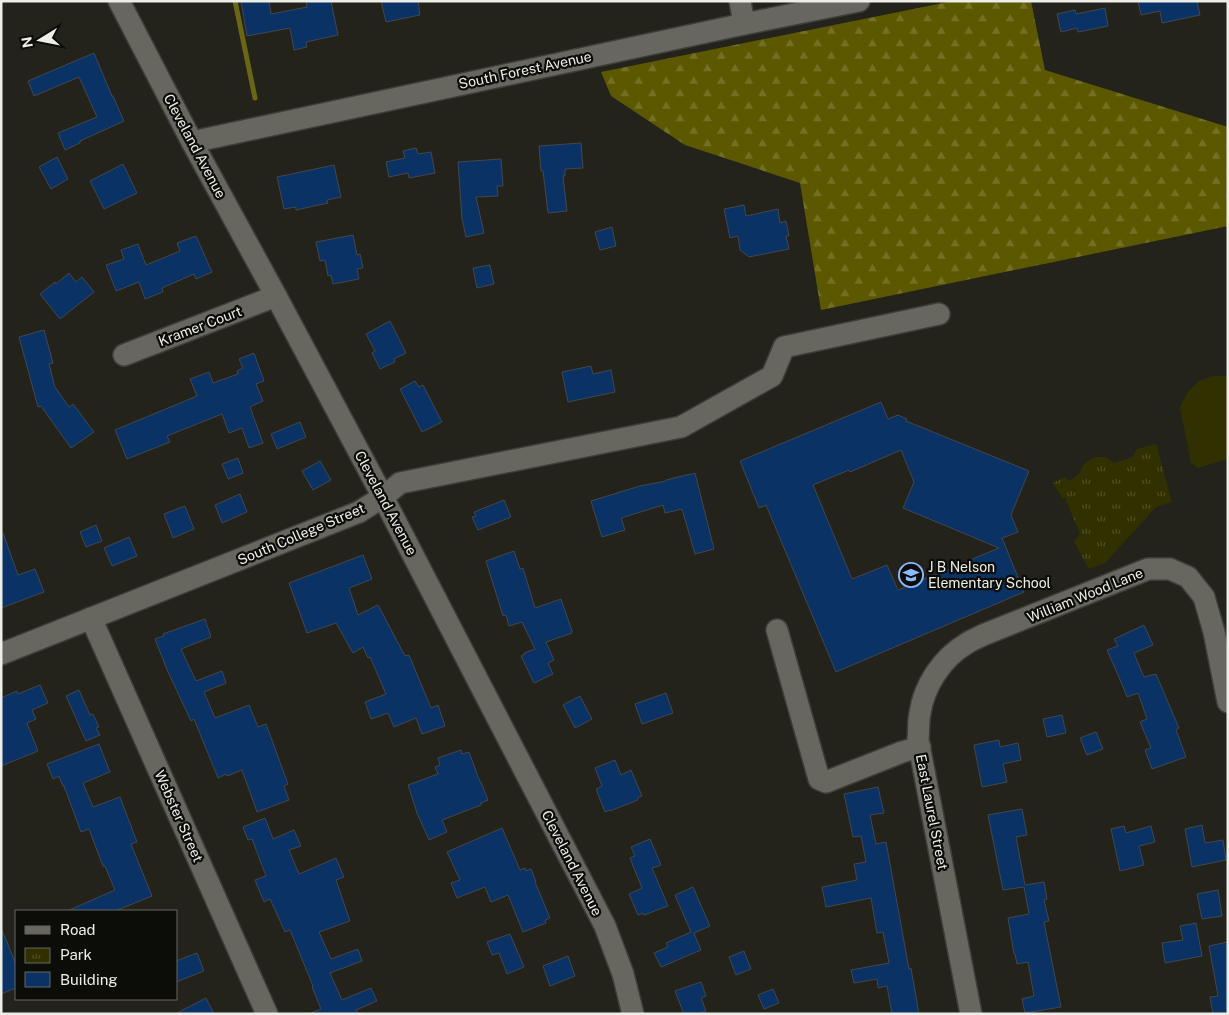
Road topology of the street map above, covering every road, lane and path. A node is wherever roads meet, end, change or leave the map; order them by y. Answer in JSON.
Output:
{"nodes":[{"id":1,"x":119,"y":1,"type":"edge"},
{"id":2,"x":740,"y":1,"type":"edge"},
{"id":3,"x":859,"y":1,"type":"edge"},
{"id":4,"x":744,"y":24,"type":"junction"},
{"id":5,"x":192,"y":142,"type":"junction"},
{"id":6,"x":276,"y":296,"type":"junction"},
{"id":7,"x":939,"y":314,"type":"dead end"},
{"id":8,"x":124,"y":355,"type":"dead end"},
{"id":9,"x":383,"y":497,"type":"junction"},
{"id":10,"x":91,"y":618,"type":"junction"},
{"id":11,"x":777,"y":630,"type":"dead end"},
{"id":12,"x":983,"y":635,"type":"joint"},
{"id":13,"x":1,"y":654,"type":"edge"},
{"id":14,"x":1228,"y":702,"type":"edge"},
{"id":15,"x":920,"y":747,"type":"junction"},
{"id":16,"x":267,"y":1014,"type":"edge"},
{"id":17,"x":633,"y":1014,"type":"edge"},
{"id":18,"x":971,"y":1014,"type":"edge"}],
"edges":[{"from":1,"to":5,"type":"street","name":"Cleveland Avenue"},
{"from":2,"to":4,"type":"street"},
{"from":3,"to":4,"type":"street","name":"South Forest Avenue"},
{"from":4,"to":5,"type":"street","name":"South Forest Avenue"},
{"from":5,"to":6,"type":"street","name":"Cleveland Avenue"},
{"from":6,"to":8,"type":"street","name":"Kramer Court"},
{"from":6,"to":9,"type":"street","name":"Cleveland Avenue"},
{"from":7,"to":9,"type":"street","name":"South College Street"},
{"from":9,"to":10,"type":"street","name":"South College Street"},
{"from":9,"to":17,"type":"street","name":"Cleveland Avenue"},
{"from":10,"to":13,"type":"street","name":"South College Street"},
{"from":10,"to":16,"type":"street","name":"Webster Street"},
{"from":11,"to":15,"type":"street"},
{"from":12,"to":14,"type":"street","name":"William Wood Lane"},
{"from":12,"to":15,"type":"street","name":"East Laurel Street"},
{"from":15,"to":18,"type":"street","name":"East Laurel Street"}]}
